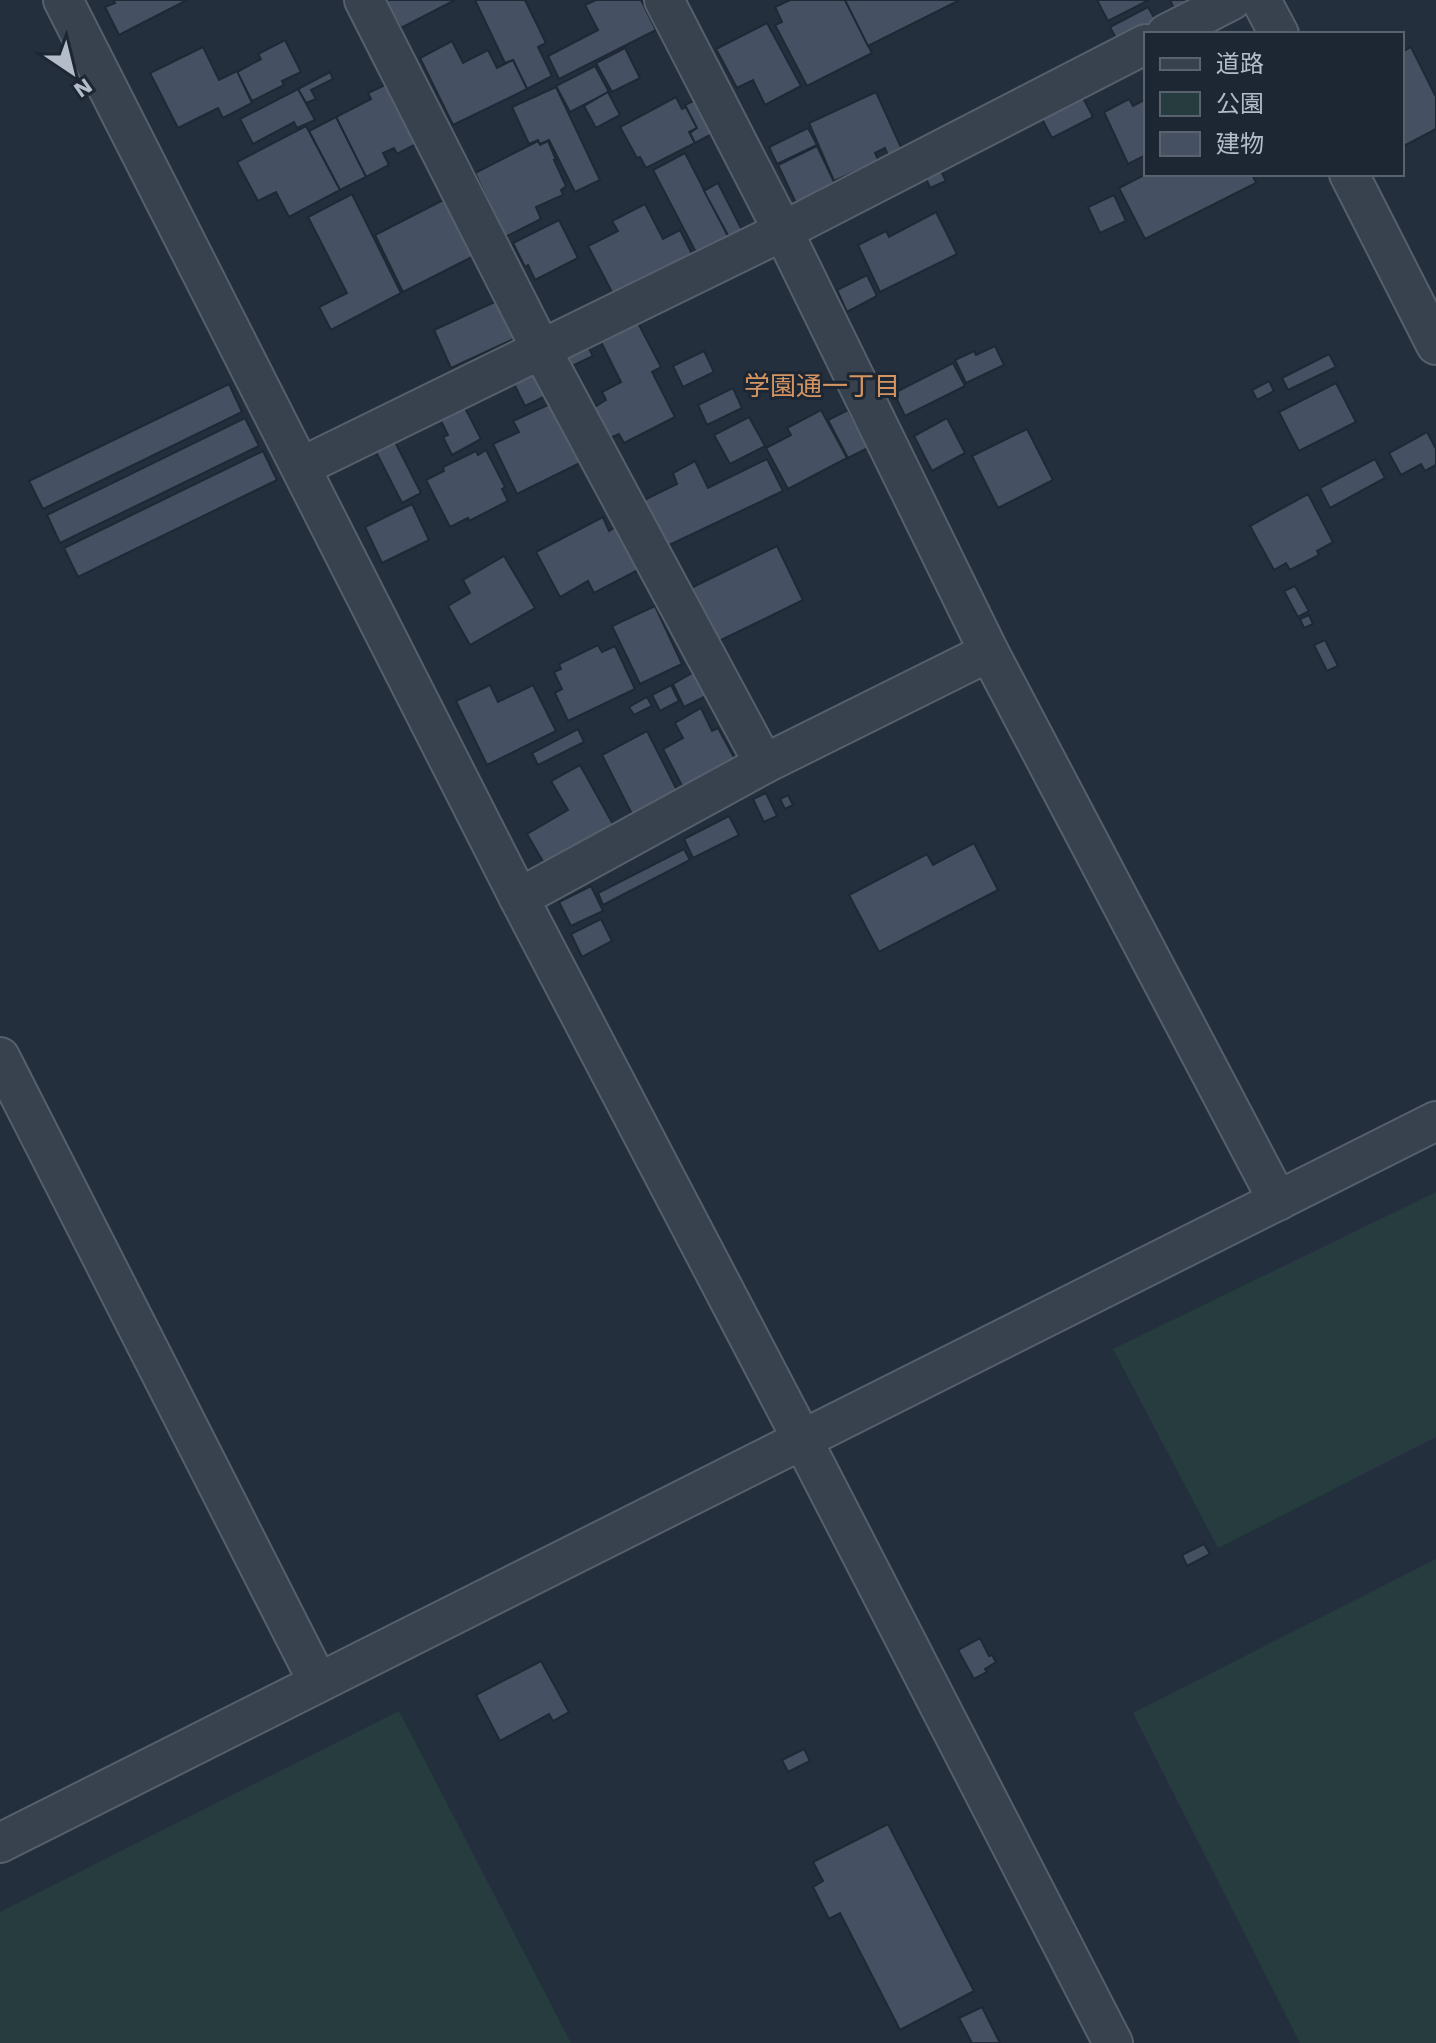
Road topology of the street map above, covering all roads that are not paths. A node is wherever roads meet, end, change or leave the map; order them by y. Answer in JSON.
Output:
{"nodes":[{"id":1,"x":63,"y":0,"type":"edge"},
{"id":2,"x":364,"y":0,"type":"edge"},
{"id":3,"x":664,"y":0,"type":"edge"},
{"id":4,"x":1232,"y":0,"type":"edge"},
{"id":5,"x":1261,"y":0,"type":"edge"},
{"id":6,"x":1170,"y":32,"type":"edge"},
{"id":7,"x":1278,"y":32,"type":"edge"},
{"id":8,"x":1144,"y":45,"type":"edge"},
{"id":9,"x":1350,"y":176,"type":"edge"},
{"id":10,"x":783,"y":231,"type":"junction"},
{"id":11,"x":1436,"y":345,"type":"edge"},
{"id":12,"x":541,"y":349,"type":"junction"},
{"id":13,"x":301,"y":467,"type":"junction"},
{"id":14,"x":989,"y":652,"type":"junction"},
{"id":15,"x":764,"y":764,"type":"junction"},
{"id":16,"x":519,"y":898,"type":"junction"},
{"id":17,"x":0,"y":1057,"type":"edge"},
{"id":18,"x":1436,"y":1121,"type":"edge"},
{"id":19,"x":1278,"y":1201,"type":"junction"},
{"id":20,"x":802,"y":1439,"type":"junction"},
{"id":21,"x":318,"y":1682,"type":"junction"},
{"id":22,"x":0,"y":1843,"type":"edge"},
{"id":23,"x":1113,"y":2043,"type":"edge"}],
"edges":[{"from":1,"to":13,"type":"street"},
{"from":2,"to":12,"type":"street"},
{"from":3,"to":10,"type":"street"},
{"from":4,"to":6,"type":"street"},
{"from":5,"to":7,"type":"street"},
{"from":8,"to":10,"type":"street"},
{"from":9,"to":11,"type":"street"},
{"from":10,"to":12,"type":"street"},
{"from":10,"to":14,"type":"street"},
{"from":12,"to":13,"type":"street"},
{"from":12,"to":15,"type":"street"},
{"from":13,"to":16,"type":"street"},
{"from":14,"to":15,"type":"street"},
{"from":14,"to":19,"type":"street"},
{"from":15,"to":16,"type":"street"},
{"from":16,"to":20,"type":"street"},
{"from":17,"to":21,"type":"street"},
{"from":18,"to":19,"type":"street"},
{"from":19,"to":20,"type":"street"},
{"from":20,"to":21,"type":"street"},
{"from":20,"to":23,"type":"street"},
{"from":21,"to":22,"type":"street"}]}
